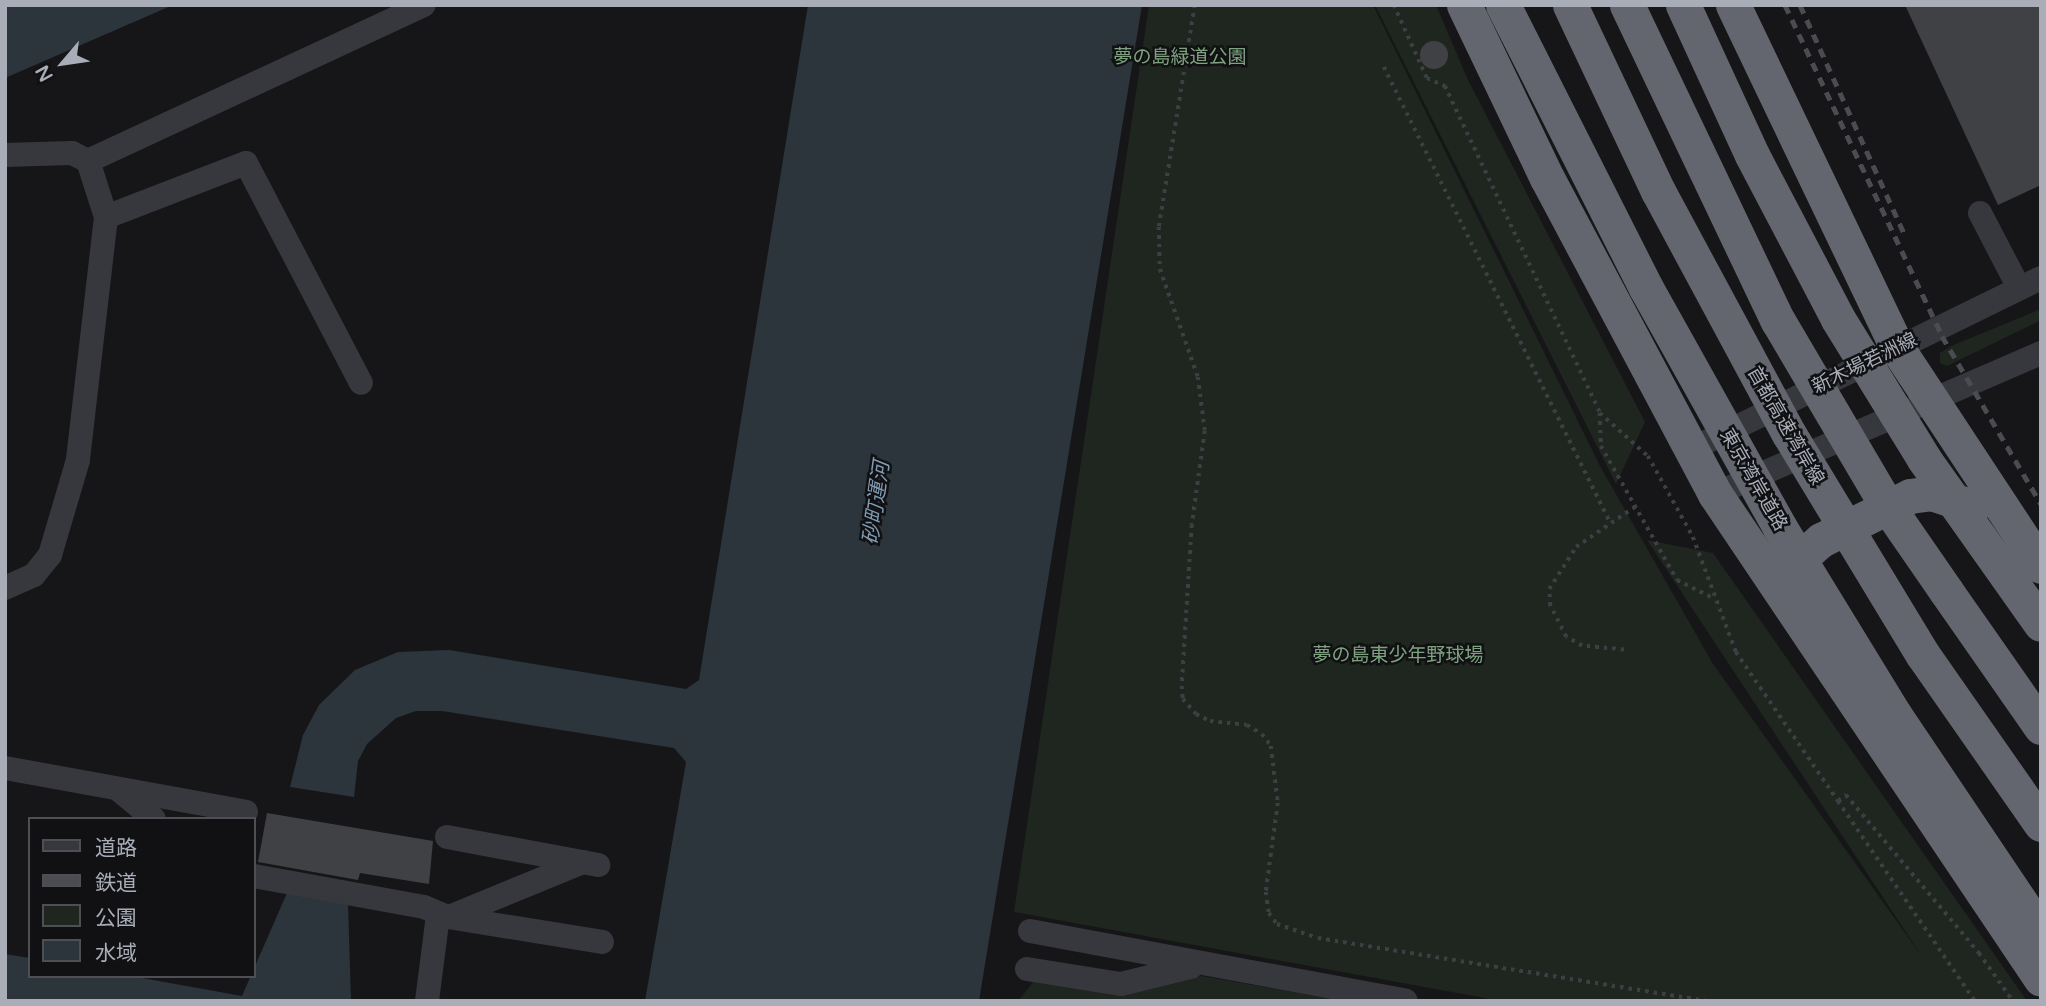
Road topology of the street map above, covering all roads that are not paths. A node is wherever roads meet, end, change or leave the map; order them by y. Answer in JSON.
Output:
{"nodes":[{"id":1,"x":424,"y":5,"type":"edge"},
{"id":2,"x":1464,"y":5,"type":"edge"},
{"id":3,"x":1503,"y":5,"type":"edge"},
{"id":4,"x":1570,"y":5,"type":"edge"},
{"id":5,"x":1627,"y":5,"type":"edge"},
{"id":6,"x":1683,"y":5,"type":"edge"},
{"id":7,"x":1733,"y":5,"type":"edge"},
{"id":8,"x":5,"y":155,"type":"edge"},
{"id":9,"x":88,"y":161,"type":"junction"},
{"id":10,"x":1980,"y":213,"type":"dead end"},
{"id":11,"x":106,"y":218,"type":"junction"},
{"id":12,"x":2030,"y":283,"type":"edge"},
{"id":13,"x":1897,"y":348,"type":"junction"},
{"id":14,"x":2041,"y":353,"type":"edge"},
{"id":15,"x":361,"y":383,"type":"dead end"},
{"id":16,"x":1931,"y":404,"type":"junction"},
{"id":17,"x":1690,"y":450,"type":"junction"},
{"id":18,"x":1715,"y":494,"type":"junction"},
{"id":19,"x":2041,"y":566,"type":"edge"},
{"id":20,"x":2041,"y":572,"type":"edge"},
{"id":21,"x":5,"y":588,"type":"edge"},
{"id":22,"x":1946,"y":590,"type":"junction"},
{"id":23,"x":1787,"y":605,"type":"junction"},
{"id":24,"x":2041,"y":624,"type":"edge"},
{"id":25,"x":2041,"y":691,"type":"edge"},
{"id":26,"x":2041,"y":727,"type":"edge"},
{"id":27,"x":5,"y":768,"type":"edge"},
{"id":28,"x":119,"y":789,"type":"junction"},
{"id":29,"x":246,"y":812,"type":"dead end"},
{"id":30,"x":152,"y":817,"type":"edge"},
{"id":31,"x":2041,"y":824,"type":"edge"},
{"id":32,"x":447,"y":837,"type":"dead end"},
{"id":33,"x":256,"y":876,"type":"edge"},
{"id":34,"x":443,"y":916,"type":"junction"},
{"id":35,"x":1030,"y":931,"type":"dead end"},
{"id":36,"x":2041,"y":933,"type":"edge"},
{"id":37,"x":602,"y":942,"type":"dead end"},
{"id":38,"x":1199,"y":965,"type":"junction"},
{"id":39,"x":1027,"y":969,"type":"dead end"},
{"id":40,"x":2041,"y":979,"type":"edge"},
{"id":41,"x":427,"y":1001,"type":"edge"},
{"id":42,"x":1406,"y":1001,"type":"edge"}],
"edges":[{"from":1,"to":9,"type":"street"},
{"from":2,"to":17,"type":"highway"},
{"from":3,"to":36,"type":"highway","name":"東京湾岸道路","bridge":true},
{"from":4,"to":31,"type":"highway","name":"首都高速湾岸線","bridge":true},
{"from":5,"to":22,"type":"highway","bridge":true},
{"from":6,"to":24,"type":"highway","bridge":true},
{"from":7,"to":13,"type":"highway"},
{"from":8,"to":9,"type":"street"},
{"from":9,"to":11,"type":"street"},
{"from":10,"to":12,"type":"street"},
{"from":11,"to":15,"type":"street"},
{"from":11,"to":21,"type":"street"},
{"from":12,"to":13,"type":"street","name":"新木場若洲線"},
{"from":13,"to":16,"type":"highway"},
{"from":13,"to":17,"type":"street","name":"新木場若洲線"},
{"from":14,"to":16,"type":"street"},
{"from":16,"to":18,"type":"street"},
{"from":16,"to":19,"type":"highway"},
{"from":17,"to":18,"type":"highway"},
{"from":18,"to":23,"type":"highway"},
{"from":20,"to":23,"type":"highway"},
{"from":22,"to":25,"type":"highway"},
{"from":22,"to":26,"type":"highway"},
{"from":23,"to":40,"type":"highway"},
{"from":27,"to":28,"type":"street"},
{"from":28,"to":29,"type":"street"},
{"from":28,"to":30,"type":"street"},
{"from":32,"to":34,"type":"street"},
{"from":33,"to":34,"type":"street"},
{"from":34,"to":37,"type":"street"},
{"from":34,"to":41,"type":"street"},
{"from":35,"to":38,"type":"street"},
{"from":38,"to":39,"type":"street"},
{"from":38,"to":42,"type":"street"}]}
